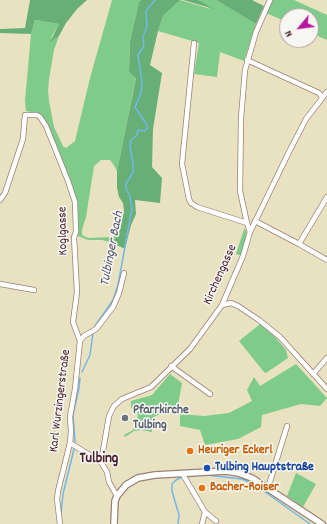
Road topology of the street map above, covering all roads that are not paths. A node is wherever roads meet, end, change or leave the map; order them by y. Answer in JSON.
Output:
{"nodes":[{"id":1,"x":270,"y":0,"type":"edge"},
{"id":2,"x":194,"y":43,"type":"dead end"},
{"id":3,"x":247,"y":60,"type":"junction"},
{"id":4,"x":327,"y":92,"type":"edge"},
{"id":5,"x":322,"y":97,"type":"junction"},
{"id":6,"x":327,"y":197,"type":"edge"},
{"id":7,"x":0,"y":200,"type":"edge"},
{"id":8,"x":255,"y":221,"type":"junction"},
{"id":9,"x":246,"y":223,"type":"junction"},
{"id":10,"x":250,"y":232,"type":"junction"},
{"id":11,"x":299,"y":244,"type":"junction"},
{"id":12,"x":327,"y":260,"type":"edge"},
{"id":13,"x":124,"y":273,"type":"dead end"},
{"id":14,"x":0,"y":284,"type":"edge"},
{"id":15,"x":34,"y":290,"type":"dead end"},
{"id":16,"x":222,"y":305,"type":"junction"},
{"id":17,"x":80,"y":341,"type":"junction"},
{"id":18,"x":327,"y":358,"type":"edge"},
{"id":19,"x":171,"y":366,"type":"junction"},
{"id":20,"x":313,"y":374,"type":"junction"},
{"id":21,"x":327,"y":389,"type":"edge"},
{"id":22,"x":210,"y":394,"type":"dead end"},
{"id":23,"x":287,"y":426,"type":"dead end"},
{"id":24,"x":70,"y":443,"type":"junction"},
{"id":25,"x":101,"y":462,"type":"junction"},
{"id":26,"x":182,"y":473,"type":"junction"},
{"id":27,"x":268,"y":488,"type":"junction"},
{"id":28,"x":117,"y":496,"type":"junction"},
{"id":29,"x":205,"y":512,"type":"junction"},
{"id":30,"x":216,"y":521,"type":"dead end"},
{"id":31,"x":60,"y":524,"type":"edge"},
{"id":32,"x":114,"y":524,"type":"edge"},
{"id":33,"x":202,"y":524,"type":"edge"},
{"id":34,"x":322,"y":524,"type":"edge"}],
"edges":[{"from":1,"to":3,"type":"street"},
{"from":2,"to":9,"type":"street"},
{"from":3,"to":5,"type":"street"},
{"from":3,"to":9,"type":"street"},
{"from":4,"to":5,"type":"street","name":"Kirchengasse"},
{"from":5,"to":8,"type":"street","name":"Kirchengasse"},
{"from":6,"to":11,"type":"street"},
{"from":7,"to":17,"type":"street","name":"Koglgasse"},
{"from":8,"to":10,"type":"street","name":"Kirchengasse"},
{"from":8,"to":11,"type":"street"},
{"from":9,"to":10,"type":"street"},
{"from":10,"to":16,"type":"street","name":"Kirchengasse"},
{"from":11,"to":12,"type":"street"},
{"from":13,"to":17,"type":"street","name":"Karl Wurzingerstraße"},
{"from":14,"to":15,"type":"street"},
{"from":16,"to":19,"type":"street","name":"Kirchengasse"},
{"from":16,"to":20,"type":"street"},
{"from":17,"to":24,"type":"street","name":"Karl Wurzingerstraße"},
{"from":18,"to":20,"type":"street"},
{"from":19,"to":22,"type":"street"},
{"from":19,"to":25,"type":"street","name":"Kirchengasse"},
{"from":20,"to":21,"type":"street"},
{"from":23,"to":27,"type":"street"},
{"from":24,"to":25,"type":"street"},
{"from":24,"to":31,"type":"street","name":"Karl Wurzingerstraße"},
{"from":25,"to":28,"type":"street"},
{"from":26,"to":27,"type":"street"},
{"from":26,"to":28,"type":"street"},
{"from":26,"to":29,"type":"street"},
{"from":27,"to":34,"type":"street"},
{"from":28,"to":32,"type":"street"},
{"from":29,"to":30,"type":"street"},
{"from":29,"to":33,"type":"street"}]}
